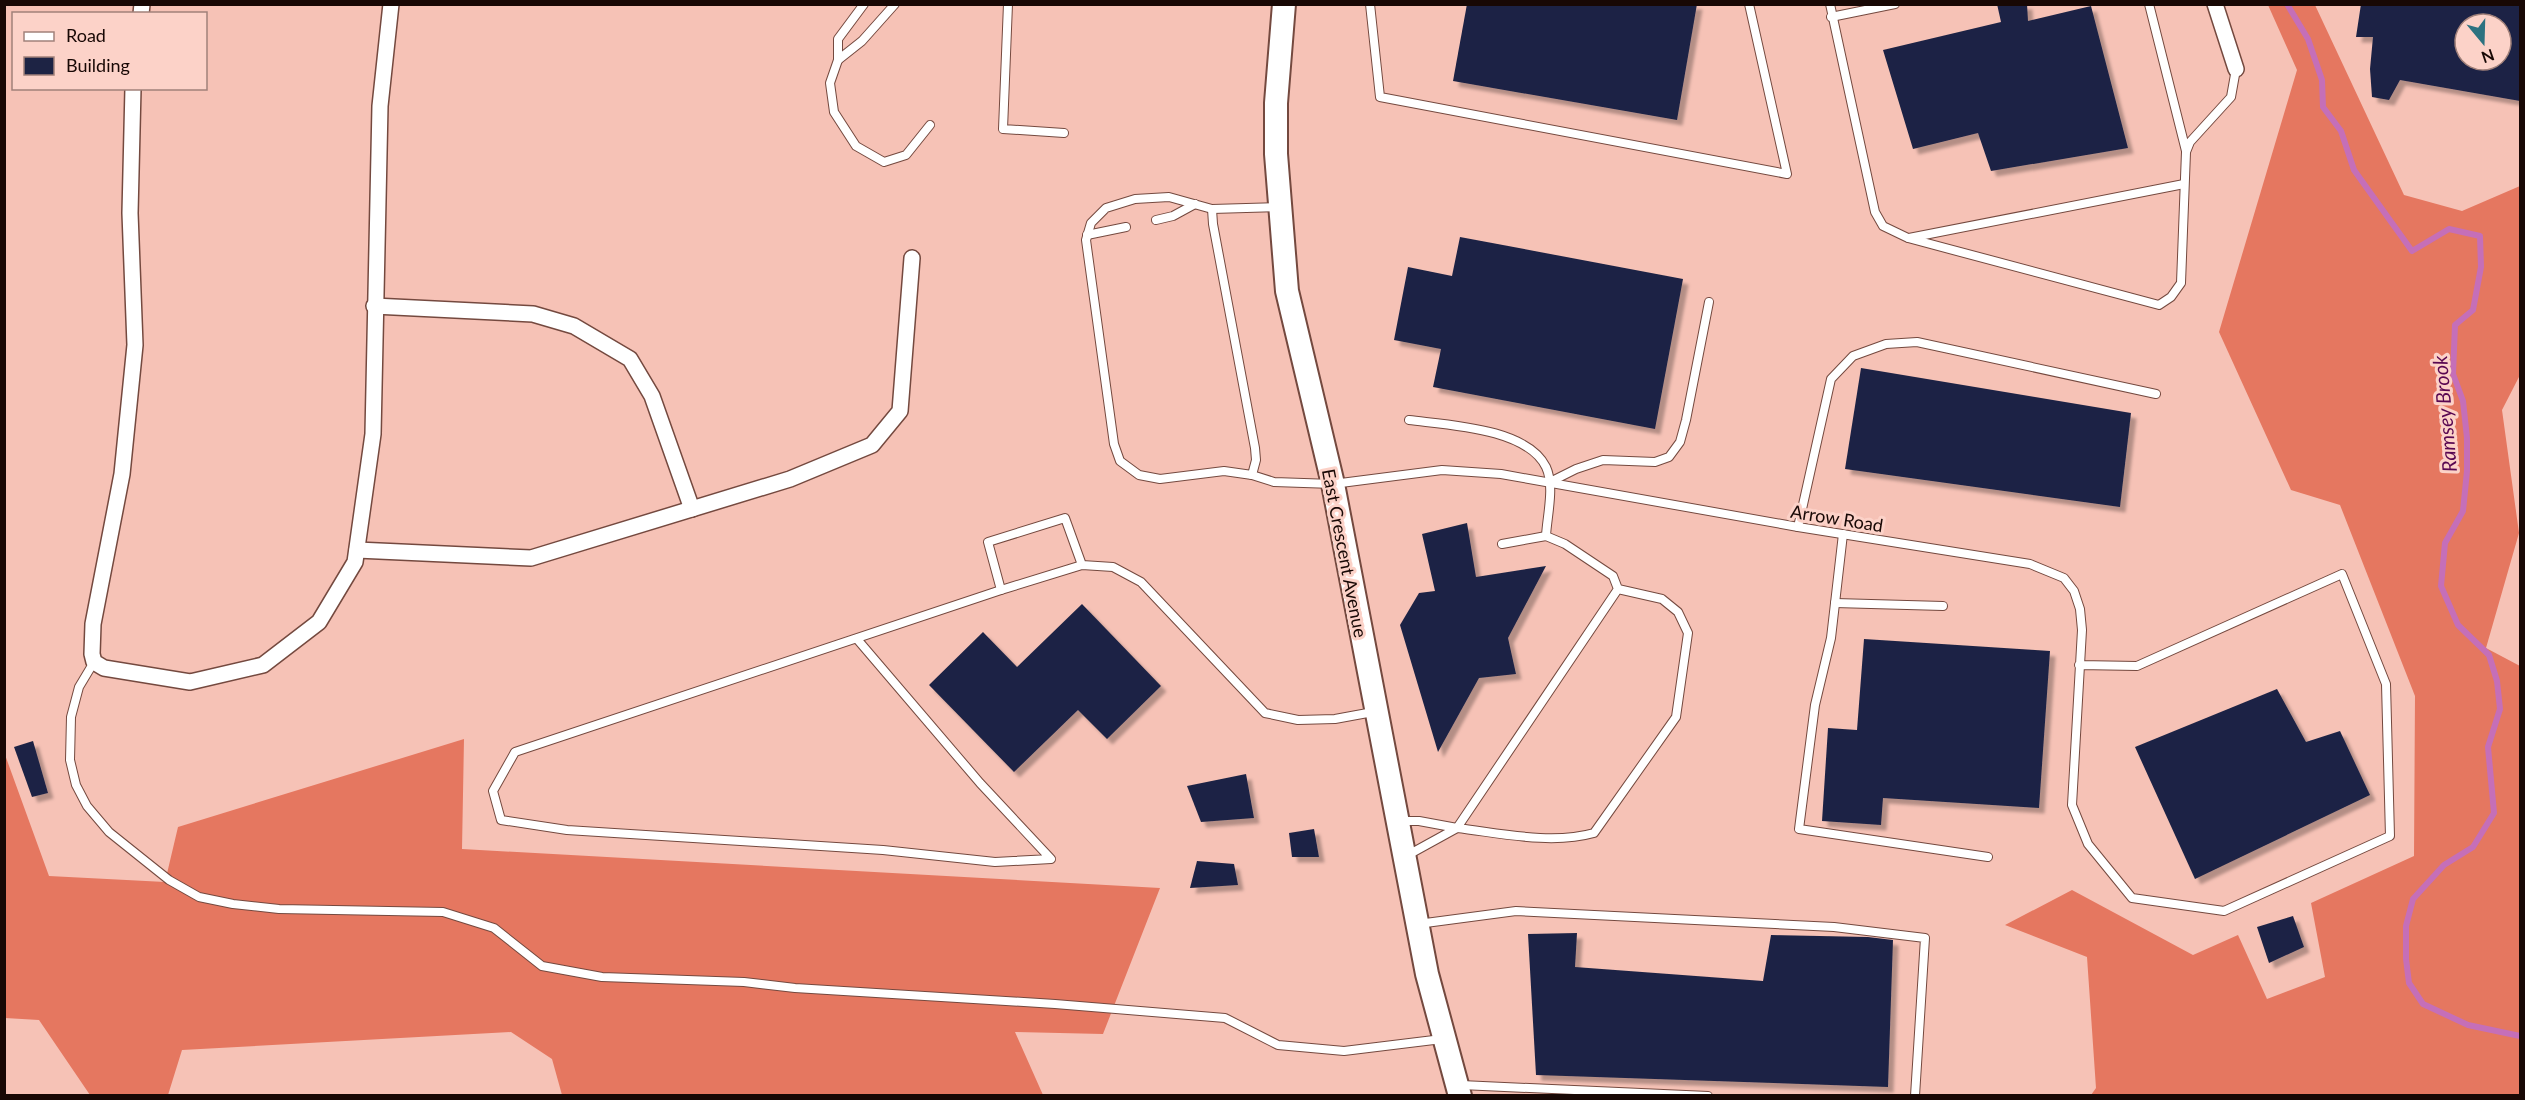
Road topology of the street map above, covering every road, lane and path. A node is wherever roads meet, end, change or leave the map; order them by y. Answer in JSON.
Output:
{"nodes":[{"id":1,"x":391,"y":4,"type":"edge"},
{"id":2,"x":864,"y":4,"type":"edge"},
{"id":3,"x":895,"y":4,"type":"edge"},
{"id":4,"x":1284,"y":4,"type":"edge"},
{"id":5,"x":1370,"y":4,"type":"edge"},
{"id":6,"x":1749,"y":4,"type":"edge"},
{"id":7,"x":1830,"y":4,"type":"edge"},
{"id":8,"x":1895,"y":4,"type":"edge"},
{"id":9,"x":2149,"y":4,"type":"edge"},
{"id":10,"x":2215,"y":4,"type":"edge"},
{"id":11,"x":1009,"y":5,"type":"edge"},
{"id":12,"x":1831,"y":17,"type":"junction"},
{"id":13,"x":838,"y":60,"type":"junction"},
{"id":14,"x":2236,"y":69,"type":"joint"},
{"id":15,"x":132,"y":90,"type":"edge"},
{"id":16,"x":930,"y":125,"type":"dead end"},
{"id":17,"x":1064,"y":133,"type":"dead end"},
{"id":18,"x":2186,"y":152,"type":"junction"},
{"id":19,"x":2184,"y":184,"type":"junction"},
{"id":20,"x":1195,"y":204,"type":"junction"},
{"id":21,"x":1279,"y":207,"type":"junction"},
{"id":22,"x":1212,"y":209,"type":"junction"},
{"id":23,"x":1156,"y":220,"type":"dead end"},
{"id":24,"x":1126,"y":227,"type":"dead end"},
{"id":25,"x":1087,"y":235,"type":"junction"},
{"id":26,"x":1908,"y":238,"type":"junction"},
{"id":27,"x":912,"y":258,"type":"dead end"},
{"id":28,"x":1708,"y":302,"type":"dead end"},
{"id":29,"x":374,"y":306,"type":"junction"},
{"id":30,"x":2156,"y":394,"type":"dead end"},
{"id":31,"x":1409,"y":420,"type":"dead end"},
{"id":32,"x":1252,"y":475,"type":"junction"},
{"id":33,"x":1550,"y":482,"type":"junction"},
{"id":34,"x":1333,"y":484,"type":"junction"},
{"id":35,"x":692,"y":509,"type":"junction"},
{"id":36,"x":1798,"y":527,"type":"junction"},
{"id":37,"x":1843,"y":534,"type":"junction"},
{"id":38,"x":1546,"y":536,"type":"junction"},
{"id":39,"x":1502,"y":544,"type":"dead end"},
{"id":40,"x":357,"y":550,"type":"junction"},
{"id":41,"x":1082,"y":565,"type":"junction"},
{"id":42,"x":1618,"y":589,"type":"junction"},
{"id":43,"x":1001,"y":590,"type":"junction"},
{"id":44,"x":1835,"y":603,"type":"junction"},
{"id":45,"x":1943,"y":606,"type":"dead end"},
{"id":46,"x":857,"y":639,"type":"junction"},
{"id":47,"x":94,"y":662,"type":"junction"},
{"id":48,"x":2079,"y":666,"type":"junction"},
{"id":49,"x":1375,"y":712,"type":"junction"},
{"id":50,"x":1396,"y":821,"type":"junction"},
{"id":51,"x":1457,"y":828,"type":"junction"},
{"id":52,"x":1404,"y":857,"type":"junction"},
{"id":53,"x":1988,"y":857,"type":"dead end"},
{"id":54,"x":1417,"y":924,"type":"junction"},
{"id":55,"x":1443,"y":1038,"type":"junction"},
{"id":56,"x":1458,"y":1090,"type":"edge"},
{"id":57,"x":1708,"y":1095,"type":"edge"},
{"id":58,"x":1915,"y":1095,"type":"edge"}],
"edges":[{"from":1,"to":29,"type":"street"},
{"from":2,"to":13,"type":"lane"},
{"from":3,"to":13,"type":"lane"},
{"from":4,"to":21,"type":"street","name":"East Crescent Avenue"},
{"from":5,"to":6,"type":"lane"},
{"from":7,"to":12,"type":"lane"},
{"from":8,"to":12,"type":"lane"},
{"from":9,"to":18,"type":"lane"},
{"from":10,"to":14,"type":"street"},
{"from":11,"to":17,"type":"lane"},
{"from":12,"to":26,"type":"lane"},
{"from":13,"to":16,"type":"lane"},
{"from":14,"to":18,"type":"lane"},
{"from":15,"to":47,"type":"street"},
{"from":18,"to":19,"type":"lane"},
{"from":19,"to":26,"type":"lane"},
{"from":19,"to":26,"type":"lane"},
{"from":20,"to":22,"type":"lane"},
{"from":20,"to":23,"type":"lane"},
{"from":20,"to":25,"type":"lane"},
{"from":21,"to":22,"type":"lane"},
{"from":21,"to":34,"type":"street","name":"East Crescent Avenue"},
{"from":22,"to":32,"type":"lane"},
{"from":24,"to":25,"type":"lane"},
{"from":25,"to":32,"type":"lane","name":"Arrow Road"},
{"from":27,"to":35,"type":"street"},
{"from":28,"to":33,"type":"lane"},
{"from":29,"to":35,"type":"street"},
{"from":29,"to":40,"type":"street"},
{"from":30,"to":36,"type":"lane"},
{"from":31,"to":33,"type":"lane"},
{"from":32,"to":34,"type":"lane","name":"Arrow Road"},
{"from":33,"to":34,"type":"lane","name":"Arrow Road"},
{"from":33,"to":36,"type":"lane","name":"Arrow Road"},
{"from":33,"to":38,"type":"lane"},
{"from":34,"to":49,"type":"street","name":"East Crescent Avenue"},
{"from":35,"to":40,"type":"street"},
{"from":36,"to":37,"type":"lane","name":"Arrow Road"},
{"from":37,"to":44,"type":"lane"},
{"from":37,"to":48,"type":"lane","name":"Arrow Road"},
{"from":38,"to":39,"type":"lane"},
{"from":38,"to":42,"type":"lane"},
{"from":40,"to":47,"type":"street"},
{"from":41,"to":43,"type":"lane"},
{"from":41,"to":43,"type":"lane"},
{"from":41,"to":49,"type":"lane"},
{"from":42,"to":51,"type":"lane"},
{"from":42,"to":51,"type":"lane"},
{"from":43,"to":46,"type":"lane"},
{"from":44,"to":45,"type":"lane"},
{"from":44,"to":53,"type":"lane"},
{"from":46,"to":46,"type":"lane"},
{"from":47,"to":55,"type":"lane"},
{"from":48,"to":48,"type":"lane","name":"Arrow Road"},
{"from":49,"to":50,"type":"street","name":"East Crescent Avenue"},
{"from":50,"to":51,"type":"lane"},
{"from":50,"to":52,"type":"street","name":"East Crescent Avenue"},
{"from":51,"to":52,"type":"lane"},
{"from":52,"to":54,"type":"street","name":"East Crescent Avenue"},
{"from":54,"to":55,"type":"street","name":"East Crescent Avenue"},
{"from":54,"to":58,"type":"lane"},
{"from":55,"to":56,"type":"street","name":"East Crescent Avenue"},
{"from":56,"to":57,"type":"lane"}]}
